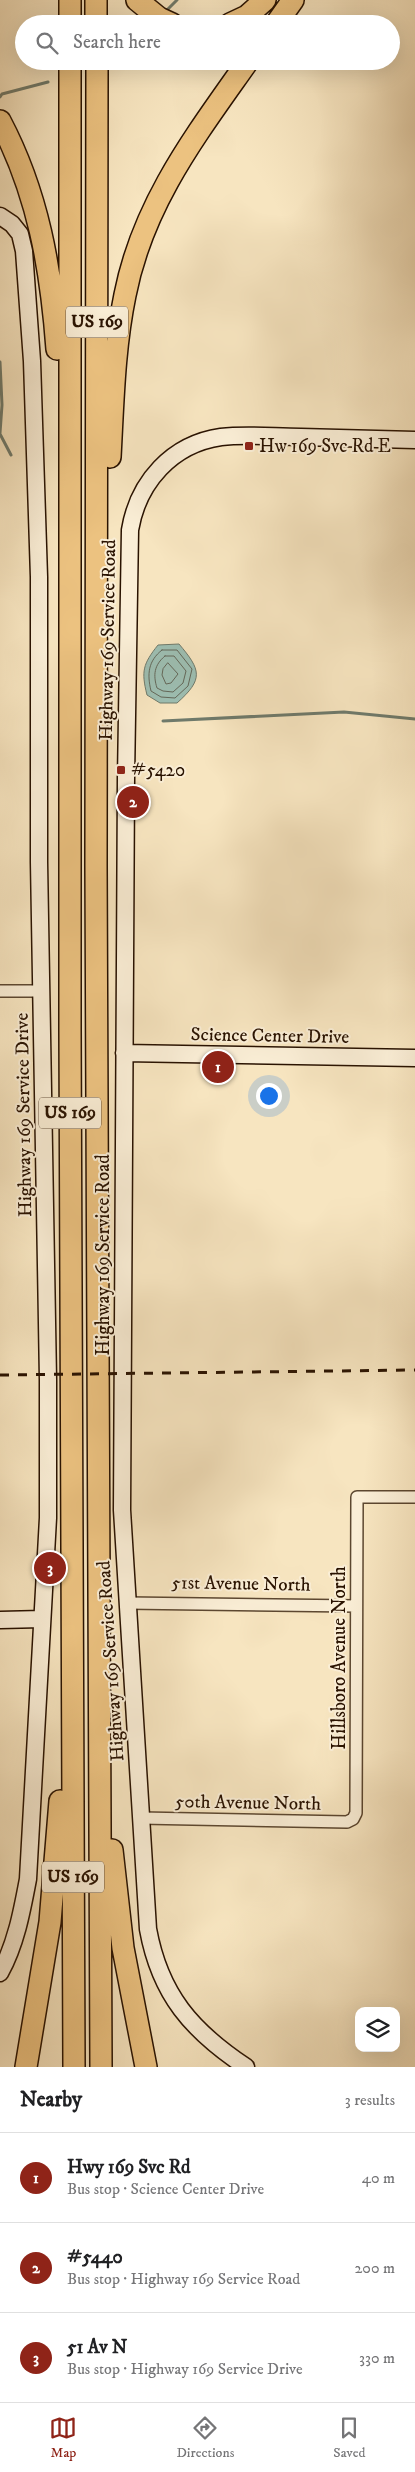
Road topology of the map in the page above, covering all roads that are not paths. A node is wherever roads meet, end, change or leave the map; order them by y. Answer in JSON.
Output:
{"nodes":[{"id":1,"x":70,"y":0,"type":"edge"},
{"id":2,"x":96,"y":0,"type":"edge"},
{"id":3,"x":137,"y":0,"type":"edge"},
{"id":4,"x":265,"y":0,"type":"edge"},
{"id":5,"x":293,"y":0,"type":"edge"},
{"id":6,"x":70,"y":15,"type":"edge"},
{"id":7,"x":96,"y":15,"type":"edge"},
{"id":8,"x":155,"y":15,"type":"edge"},
{"id":9,"x":248,"y":15,"type":"edge"},
{"id":10,"x":282,"y":15,"type":"edge"},
{"id":11,"x":70,"y":70,"type":"edge"},
{"id":12,"x":96,"y":70,"type":"edge"},
{"id":13,"x":242,"y":70,"type":"edge"},
{"id":14,"x":0,"y":121,"type":"edge"},
{"id":15,"x":6,"y":220,"type":"edge"},
{"id":16,"x":415,"y":440,"type":"edge"},
{"id":17,"x":70,"y":539,"type":"junction"},
{"id":18,"x":97,"y":582,"type":"junction"},
{"id":19,"x":0,"y":991,"type":"edge"},
{"id":20,"x":42,"y":991,"type":"junction"},
{"id":21,"x":124,"y":1053,"type":"junction"},
{"id":22,"x":415,"y":1058,"type":"edge"},
{"id":23,"x":415,"y":1497,"type":"edge"},
{"id":24,"x":127,"y":1603,"type":"junction"},
{"id":25,"x":356,"y":1606,"type":"junction"},
{"id":26,"x":42,"y":1619,"type":"junction"},
{"id":27,"x":0,"y":1620,"type":"edge"},
{"id":28,"x":72,"y":1686,"type":"junction"},
{"id":29,"x":99,"y":1722,"type":"junction"},
{"id":30,"x":141,"y":1818,"type":"junction"},
{"id":31,"x":353,"y":1819,"type":"joint"},
{"id":32,"x":0,"y":1973,"type":"edge"},
{"id":33,"x":26,"y":2067,"type":"edge"},
{"id":34,"x":74,"y":2067,"type":"edge"},
{"id":35,"x":101,"y":2067,"type":"edge"},
{"id":36,"x":146,"y":2067,"type":"edge"},
{"id":37,"x":246,"y":2067,"type":"edge"}],
"edges":[{"from":1,"to":6,"type":"highway"},
{"from":2,"to":7,"type":"highway"},
{"from":3,"to":8,"type":"highway"},
{"from":4,"to":9,"type":"highway"},
{"from":5,"to":10,"type":"highway"},
{"from":11,"to":17,"type":"highway","number":"US 169"},
{"from":12,"to":18,"type":"highway","number":"US 169"},
{"from":13,"to":18,"type":"highway"},
{"from":14,"to":17,"type":"highway"},
{"from":15,"to":20,"type":"street","name":"Highway 169 Service Drive"},
{"from":16,"to":21,"type":"street","name":"Highway 169 Service Road"},
{"from":17,"to":28,"type":"highway","number":"US 169"},
{"from":18,"to":29,"type":"highway","number":"US 169"},
{"from":19,"to":20,"type":"street"},
{"from":20,"to":26,"type":"street","name":"Highway 169 Service Drive"},
{"from":21,"to":22,"type":"street","name":"Science Center Drive"},
{"from":21,"to":24,"type":"street","name":"Highway 169 Service Road"},
{"from":23,"to":25,"type":"street","name":"Hillsboro Avenue North"},
{"from":24,"to":25,"type":"street","name":"51st Avenue North"},
{"from":24,"to":30,"type":"street","name":"Highway 169 Service Road"},
{"from":25,"to":31,"type":"street","name":"Hillsboro Avenue North"},
{"from":26,"to":27,"type":"street"},
{"from":26,"to":32,"type":"street","name":"Highway 169 Service Drive"},
{"from":28,"to":33,"type":"highway"},
{"from":28,"to":34,"type":"highway","number":"US 169"},
{"from":29,"to":35,"type":"highway","number":"US 169"},
{"from":29,"to":36,"type":"highway"},
{"from":30,"to":31,"type":"street","name":"50th Avenue North"},
{"from":30,"to":37,"type":"street","name":"Highway 169 Service Road"}]}
